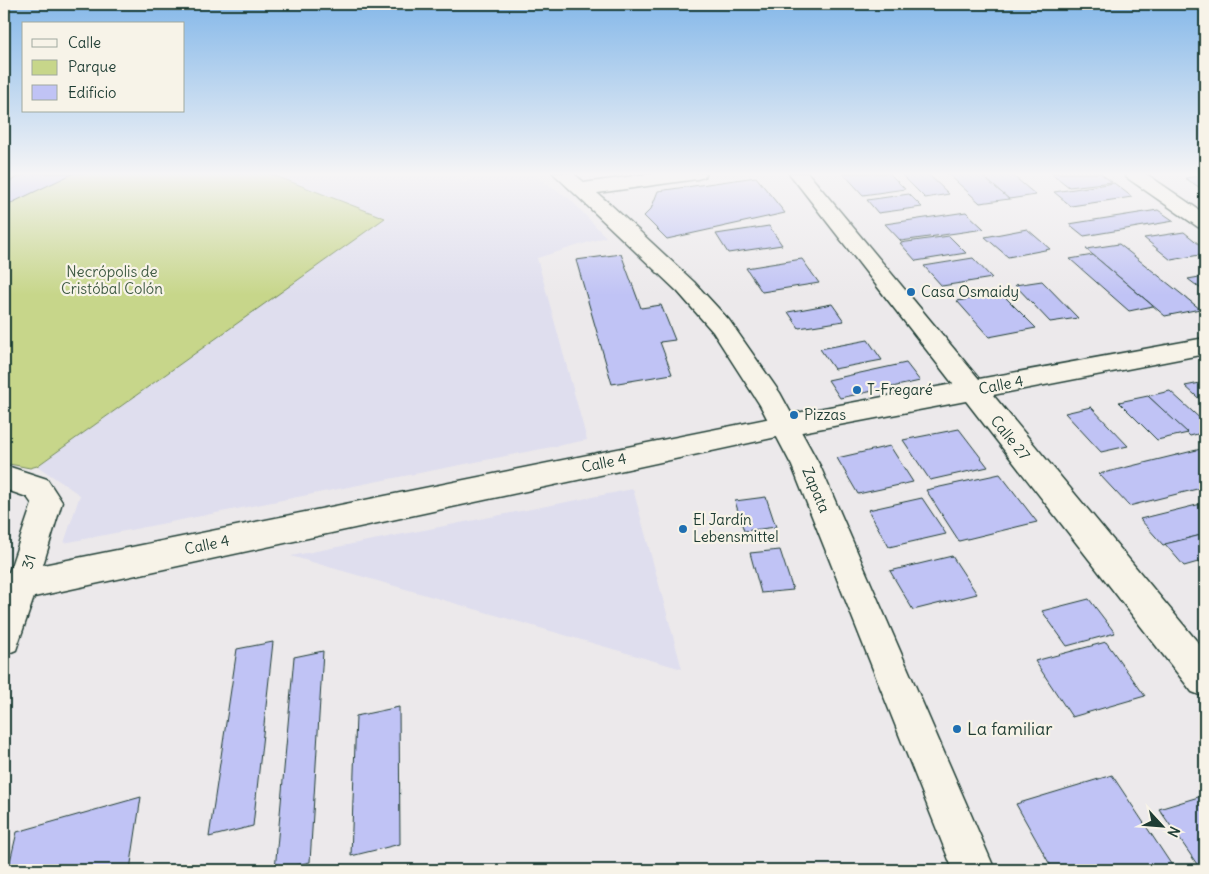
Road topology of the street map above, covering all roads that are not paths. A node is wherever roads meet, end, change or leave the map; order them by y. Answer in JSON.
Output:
{"nodes":[{"id":1,"x":608,"y":214,"type":"edge"},
{"id":2,"x":831,"y":214,"type":"edge"},
{"id":3,"x":1192,"y":214,"type":"edge"},
{"id":4,"x":1205,"y":223,"type":"edge"},
{"id":5,"x":1205,"y":346,"type":"edge"},
{"id":6,"x":971,"y":390,"type":"junction"},
{"id":7,"x":786,"y":426,"type":"junction"},
{"id":8,"x":4,"y":477,"type":"edge"},
{"id":9,"x":13,"y":586,"type":"edge"},
{"id":10,"x":4,"y":638,"type":"edge"},
{"id":11,"x":1205,"y":679,"type":"edge"},
{"id":12,"x":974,"y":870,"type":"edge"}],
"edges":[{"from":1,"to":7,"type":"street","name":"Zapata"},
{"from":2,"to":6,"type":"street","name":"Calle 27"},
{"from":3,"to":4,"type":"street"},
{"from":5,"to":6,"type":"street","name":"Calle 4"},
{"from":6,"to":7,"type":"street","name":"Calle 4"},
{"from":6,"to":11,"type":"street","name":"Calle 27"},
{"from":7,"to":9,"type":"street","name":"Calle 4"},
{"from":7,"to":12,"type":"street","name":"Zapata"},
{"from":8,"to":9,"type":"street","name":"31"},
{"from":9,"to":10,"type":"street","name":"31"}]}
